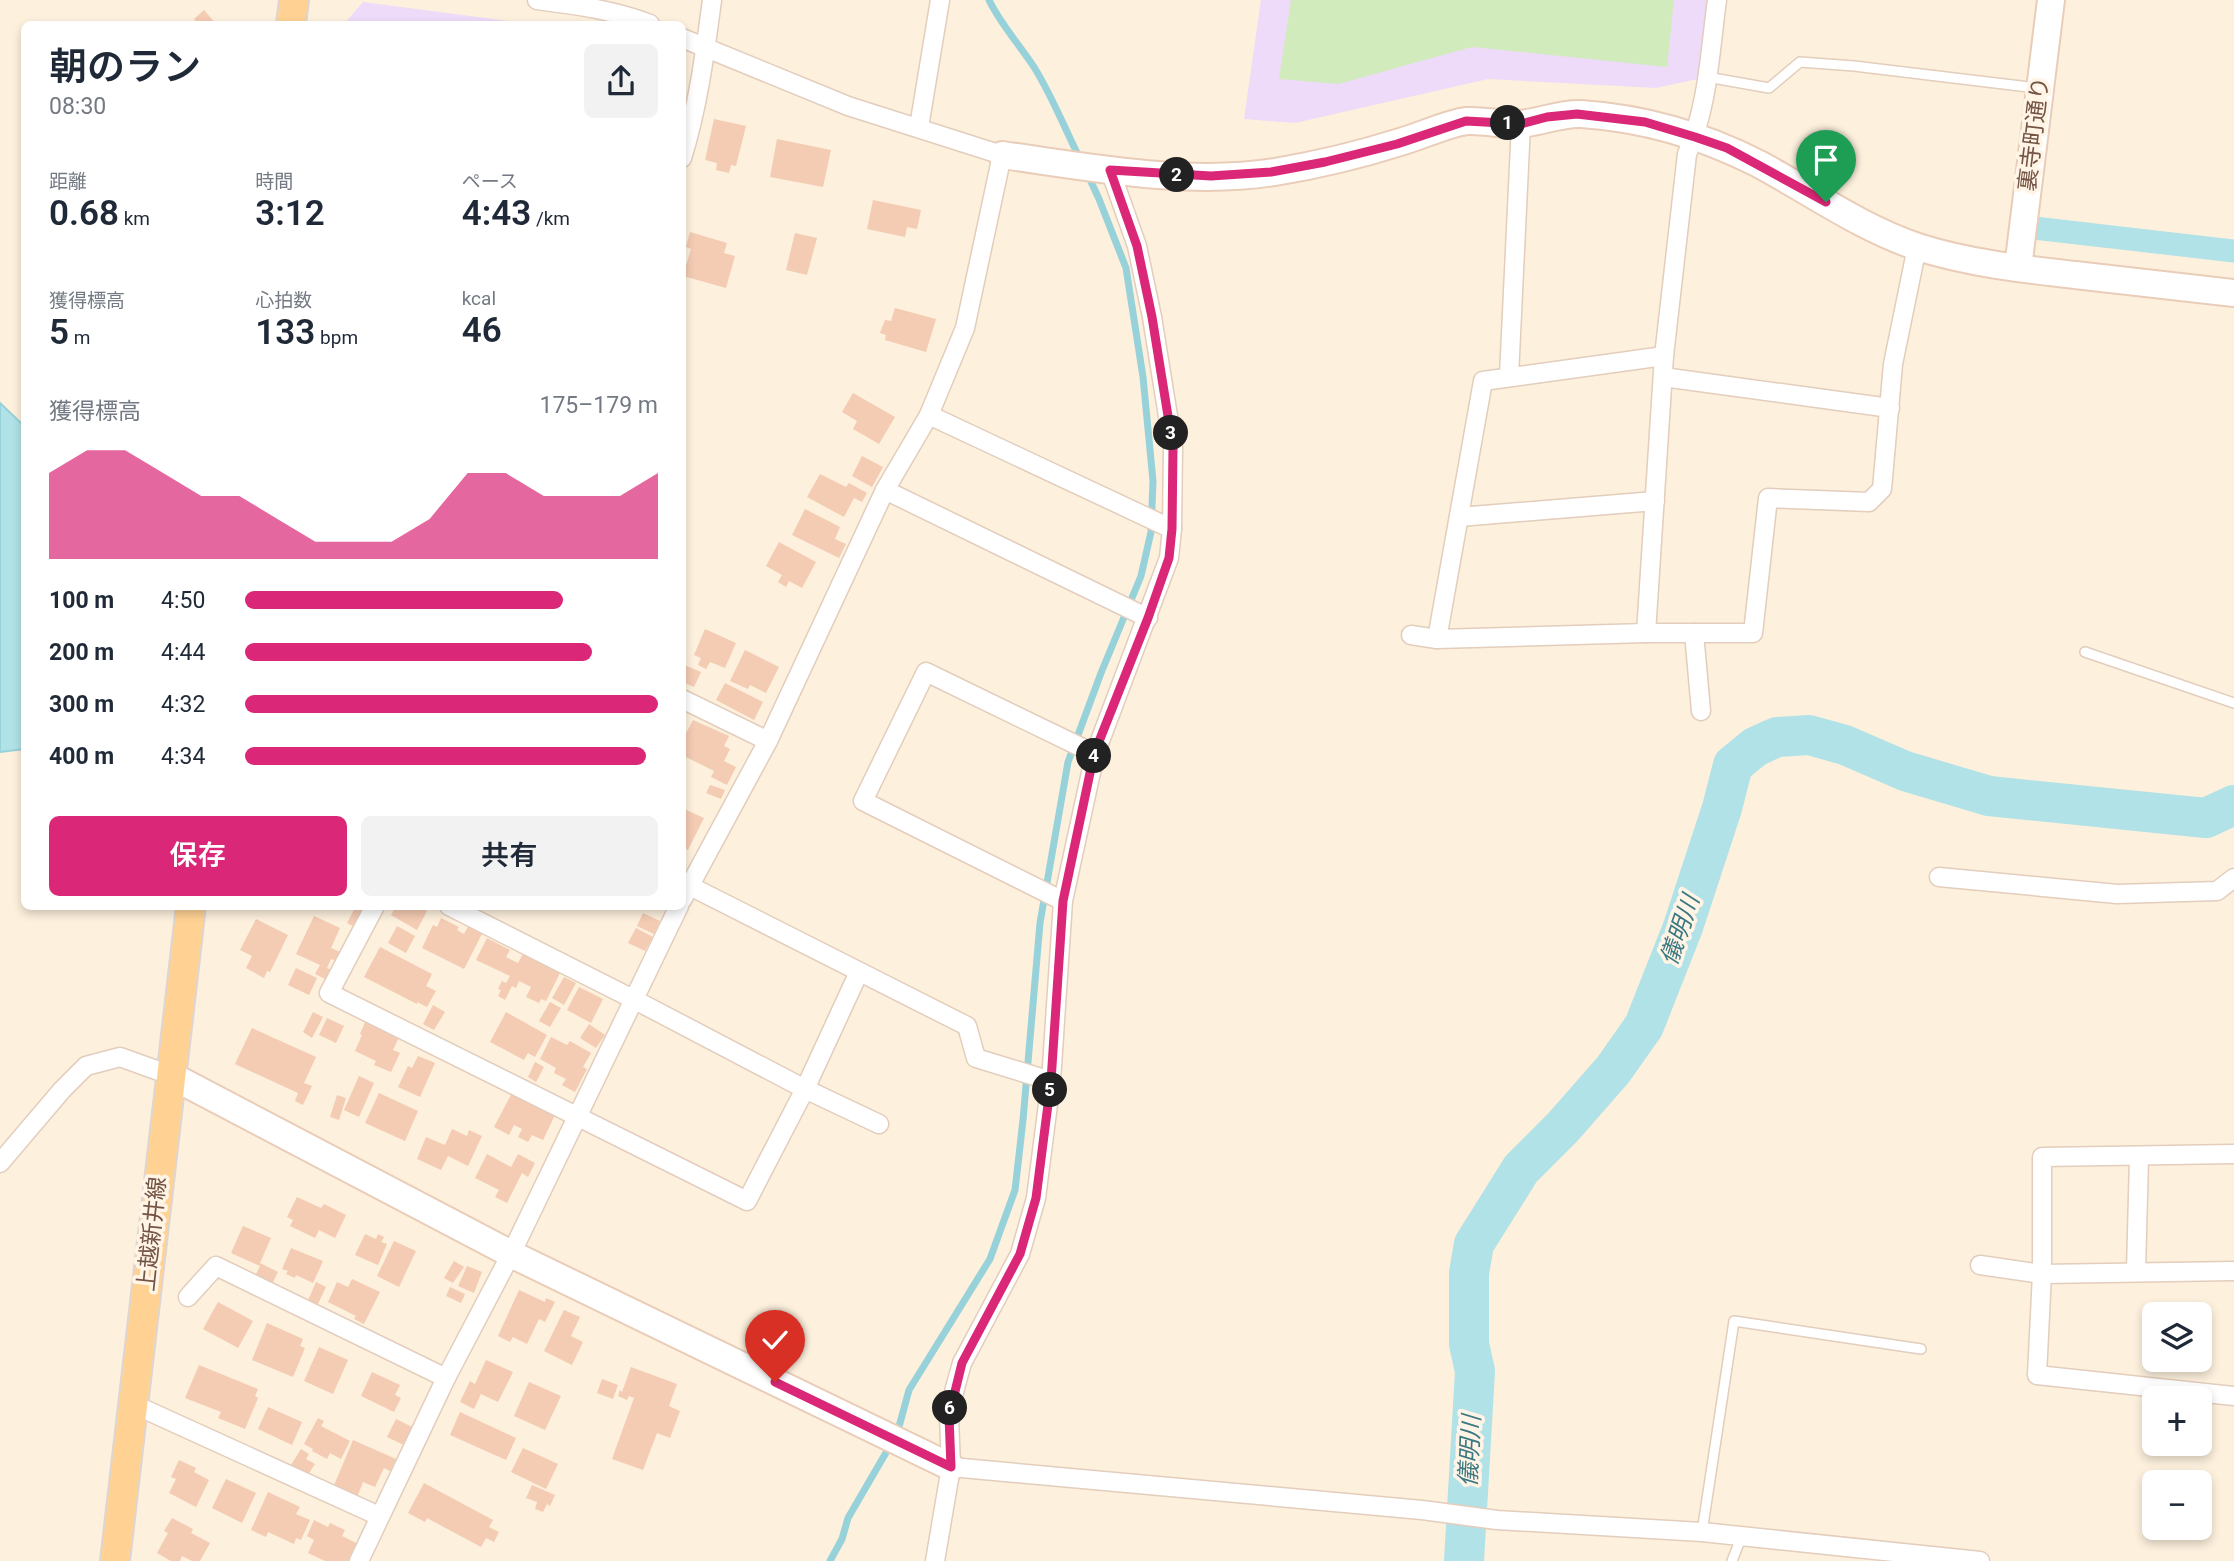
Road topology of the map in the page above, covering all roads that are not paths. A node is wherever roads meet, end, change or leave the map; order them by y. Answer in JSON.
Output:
{"nodes":[{"id":1,"x":294,"y":0,"type":"edge"},
{"id":2,"x":537,"y":0,"type":"edge"},
{"id":3,"x":712,"y":0,"type":"edge"},
{"id":4,"x":940,"y":0,"type":"edge"},
{"id":5,"x":1717,"y":0,"type":"edge"},
{"id":6,"x":2051,"y":0,"type":"edge"},
{"id":7,"x":291,"y":21,"type":"edge"},
{"id":8,"x":642,"y":21,"type":"edge"},
{"id":9,"x":686,"y":40,"type":"edge"},
{"id":10,"x":706,"y":48,"type":"junction"},
{"id":11,"x":1707,"y":77,"type":"junction"},
{"id":12,"x":2040,"y":88,"type":"junction"},
{"id":13,"x":1521,"y":124,"type":"junction"},
{"id":14,"x":919,"y":127,"type":"junction"},
{"id":15,"x":1695,"y":137,"type":"junction"},
{"id":16,"x":686,"y":145,"type":"edge"},
{"id":17,"x":1002,"y":155,"type":"junction"},
{"id":18,"x":1110,"y":170,"type":"junction"},
{"id":19,"x":1917,"y":247,"type":"junction"},
{"id":20,"x":2018,"y":268,"type":"junction"},
{"id":21,"x":2234,"y":293,"type":"edge"},
{"id":22,"x":1664,"y":356,"type":"junction"},
{"id":23,"x":1508,"y":376,"type":"junction"},
{"id":24,"x":1663,"y":377,"type":"junction"},
{"id":25,"x":1890,"y":408,"type":"junction"},
{"id":26,"x":929,"y":415,"type":"junction"},
{"id":27,"x":885,"y":490,"type":"junction"},
{"id":28,"x":1655,"y":501,"type":"junction"},
{"id":29,"x":1459,"y":517,"type":"junction"},
{"id":30,"x":1172,"y":529,"type":"junction"},
{"id":31,"x":1148,"y":618,"type":"junction"},
{"id":32,"x":1646,"y":633,"type":"junction"},
{"id":33,"x":1694,"y":633,"type":"junction"},
{"id":34,"x":1411,"y":635,"type":"dead end"},
{"id":35,"x":1437,"y":639,"type":"junction"},
{"id":36,"x":2085,"y":652,"type":"dead end"},
{"id":37,"x":686,"y":701,"type":"edge"},
{"id":38,"x":2234,"y":703,"type":"edge"},
{"id":39,"x":1701,"y":711,"type":"dead end"},
{"id":40,"x":768,"y":741,"type":"junction"},
{"id":41,"x":1094,"y":754,"type":"junction"},
{"id":42,"x":1939,"y":877,"type":"dead end"},
{"id":43,"x":2234,"y":878,"type":"edge"},
{"id":44,"x":686,"y":887,"type":"edge"},
{"id":45,"x":686,"y":889,"type":"edge"},
{"id":46,"x":1063,"y":901,"type":"junction"},
{"id":47,"x":191,"y":910,"type":"edge"},
{"id":48,"x":373,"y":910,"type":"edge"},
{"id":49,"x":457,"y":910,"type":"edge"},
{"id":50,"x":677,"y":910,"type":"edge"},
{"id":51,"x":859,"y":972,"type":"junction"},
{"id":52,"x":635,"y":1000,"type":"junction"},
{"id":53,"x":170,"y":1075,"type":"junction"},
{"id":54,"x":1051,"y":1081,"type":"junction"},
{"id":55,"x":805,"y":1089,"type":"junction"},
{"id":56,"x":577,"y":1115,"type":"junction"},
{"id":57,"x":879,"y":1124,"type":"dead end"},
{"id":58,"x":2234,"y":1154,"type":"edge"},
{"id":59,"x":2139,"y":1157,"type":"junction"},
{"id":60,"x":0,"y":1163,"type":"edge"},
{"id":61,"x":511,"y":1254,"type":"junction"},
{"id":62,"x":1980,"y":1265,"type":"dead end"},
{"id":63,"x":2136,"y":1271,"type":"junction"},
{"id":64,"x":2234,"y":1271,"type":"edge"},
{"id":65,"x":2042,"y":1273,"type":"junction"},
{"id":66,"x":188,"y":1297,"type":"dead end"},
{"id":67,"x":1921,"y":1349,"type":"dead end"},
{"id":68,"x":446,"y":1378,"type":"junction"},
{"id":69,"x":2234,"y":1396,"type":"edge"},
{"id":70,"x":133,"y":1404,"type":"junction"},
{"id":71,"x":951,"y":1467,"type":"junction"},
{"id":72,"x":379,"y":1516,"type":"junction"},
{"id":73,"x":1702,"y":1532,"type":"junction"},
{"id":74,"x":1741,"y":1538,"type":"junction"},
{"id":75,"x":115,"y":1561,"type":"edge"},
{"id":76,"x":359,"y":1561,"type":"edge"},
{"id":77,"x":935,"y":1561,"type":"edge"},
{"id":78,"x":1731,"y":1561,"type":"edge"},
{"id":79,"x":1980,"y":1561,"type":"edge"}],
"edges":[{"from":1,"to":7,"type":"main road"},
{"from":2,"to":8,"type":"street"},
{"from":3,"to":10,"type":"street"},
{"from":4,"to":14,"type":"street"},
{"from":5,"to":11,"type":"street"},
{"from":6,"to":12,"type":"street","name":"裏寺町通り"},
{"from":9,"to":10,"type":"street"},
{"from":10,"to":14,"type":"street"},
{"from":10,"to":16,"type":"street"},
{"from":11,"to":12,"type":"lane"},
{"from":11,"to":15,"type":"street"},
{"from":12,"to":20,"type":"street","name":"裏寺町通り"},
{"from":13,"to":15,"type":"street"},
{"from":13,"to":18,"type":"street"},
{"from":13,"to":23,"type":"street"},
{"from":14,"to":17,"type":"street"},
{"from":15,"to":19,"type":"street"},
{"from":15,"to":22,"type":"street"},
{"from":17,"to":18,"type":"street"},
{"from":17,"to":26,"type":"street"},
{"from":18,"to":30,"type":"street"},
{"from":19,"to":20,"type":"street"},
{"from":19,"to":25,"type":"street"},
{"from":20,"to":21,"type":"street"},
{"from":22,"to":23,"type":"street"},
{"from":22,"to":24,"type":"street"},
{"from":23,"to":29,"type":"street"},
{"from":24,"to":25,"type":"street"},
{"from":24,"to":28,"type":"street"},
{"from":25,"to":33,"type":"street"},
{"from":26,"to":27,"type":"street"},
{"from":26,"to":30,"type":"street"},
{"from":27,"to":31,"type":"street"},
{"from":27,"to":40,"type":"street"},
{"from":28,"to":29,"type":"street"},
{"from":28,"to":32,"type":"street"},
{"from":29,"to":35,"type":"street"},
{"from":30,"to":31,"type":"street"},
{"from":31,"to":41,"type":"street"},
{"from":32,"to":33,"type":"street"},
{"from":32,"to":35,"type":"street"},
{"from":33,"to":39,"type":"street"},
{"from":34,"to":35,"type":"street"},
{"from":36,"to":38,"type":"lane"},
{"from":37,"to":40,"type":"street"},
{"from":40,"to":44,"type":"street"},
{"from":41,"to":46,"type":"street"},
{"from":41,"to":46,"type":"street"},
{"from":42,"to":43,"type":"street"},
{"from":45,"to":51,"type":"street"},
{"from":46,"to":54,"type":"street"},
{"from":47,"to":53,"type":"main road","name":"上越新井線"},
{"from":48,"to":56,"type":"street"},
{"from":49,"to":52,"type":"street"},
{"from":50,"to":52,"type":"street"},
{"from":51,"to":54,"type":"street"},
{"from":51,"to":55,"type":"street"},
{"from":52,"to":55,"type":"street"},
{"from":52,"to":56,"type":"street"},
{"from":53,"to":60,"type":"street"},
{"from":53,"to":61,"type":"street"},
{"from":53,"to":70,"type":"main road","name":"上越新井線"},
{"from":54,"to":71,"type":"street"},
{"from":55,"to":56,"type":"street"},
{"from":55,"to":57,"type":"street"},
{"from":56,"to":61,"type":"street"},
{"from":58,"to":59,"type":"street"},
{"from":59,"to":63,"type":"street"},
{"from":59,"to":65,"type":"street"},
{"from":61,"to":68,"type":"street"},
{"from":61,"to":71,"type":"street"},
{"from":62,"to":65,"type":"street"},
{"from":63,"to":64,"type":"street"},
{"from":63,"to":65,"type":"street"},
{"from":65,"to":69,"type":"street"},
{"from":66,"to":68,"type":"street"},
{"from":67,"to":73,"type":"lane"},
{"from":68,"to":72,"type":"street"},
{"from":70,"to":72,"type":"street"},
{"from":70,"to":75,"type":"main road","name":"上越新井線"},
{"from":71,"to":73,"type":"street"},
{"from":71,"to":77,"type":"street"},
{"from":72,"to":76,"type":"street"},
{"from":73,"to":74,"type":"street"},
{"from":74,"to":78,"type":"lane"},
{"from":74,"to":79,"type":"street"}]}
